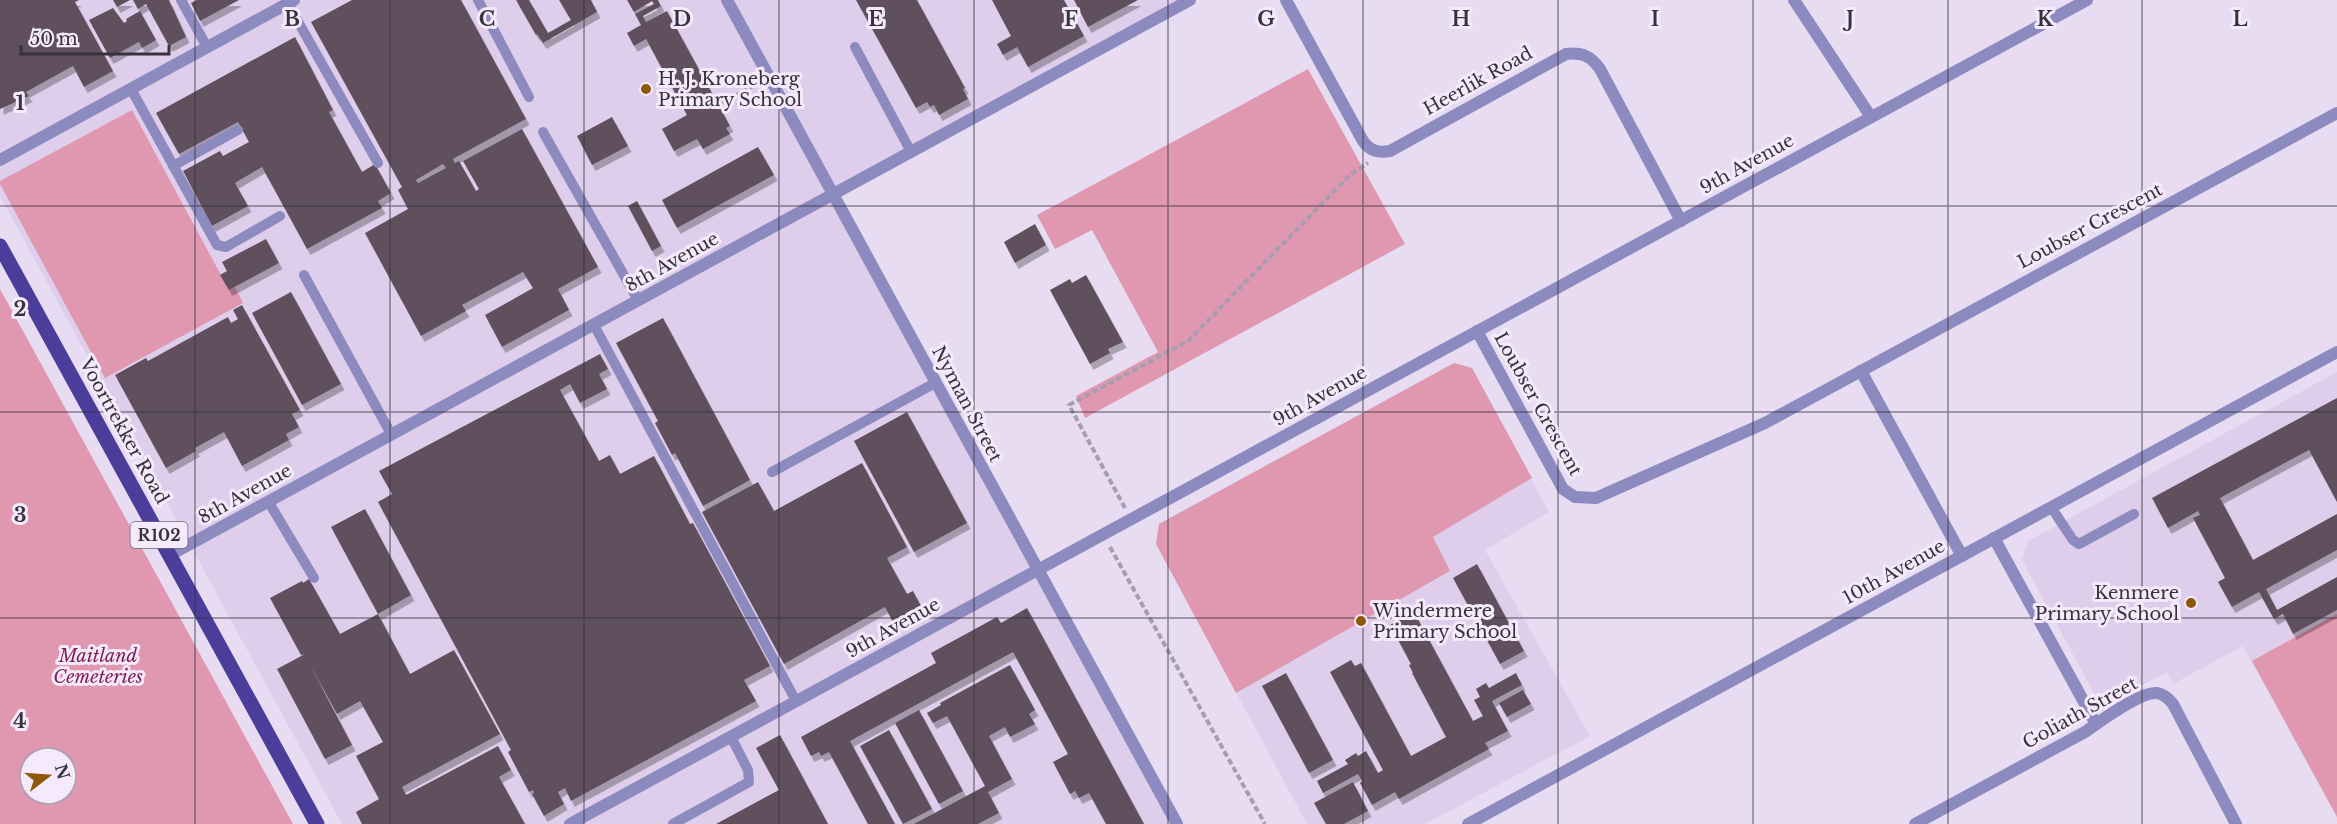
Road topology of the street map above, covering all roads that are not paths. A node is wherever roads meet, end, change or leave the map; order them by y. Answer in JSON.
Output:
{"nodes":[{"id":1,"x":181,"y":0,"type":"edge"},
{"id":2,"x":478,"y":0,"type":"edge"},
{"id":3,"x":728,"y":0,"type":"edge"},
{"id":4,"x":1190,"y":0,"type":"edge"},
{"id":5,"x":1286,"y":0,"type":"edge"},
{"id":6,"x":1794,"y":0,"type":"edge"},
{"id":7,"x":2087,"y":0,"type":"edge"},
{"id":8,"x":291,"y":2,"type":"edge"},
{"id":9,"x":207,"y":47,"type":"junction"},
{"id":10,"x":855,"y":47,"type":"dead end"},
{"id":11,"x":131,"y":89,"type":"junction"},
{"id":12,"x":529,"y":97,"type":"dead end"},
{"id":13,"x":2337,"y":113,"type":"edge"},
{"id":14,"x":1871,"y":117,"type":"junction"},
{"id":15,"x":238,"y":130,"type":"dead end"},
{"id":16,"x":543,"y":132,"type":"dead end"},
{"id":17,"x":911,"y":152,"type":"junction"},
{"id":18,"x":0,"y":160,"type":"edge"},
{"id":19,"x":378,"y":163,"type":"dead end"},
{"id":20,"x":173,"y":166,"type":"junction"},
{"id":21,"x":833,"y":194,"type":"junction"},
{"id":22,"x":280,"y":216,"type":"dead end"},
{"id":23,"x":1681,"y":220,"type":"junction"},
{"id":24,"x":0,"y":246,"type":"edge"},
{"id":25,"x":304,"y":275,"type":"dead end"},
{"id":26,"x":638,"y":300,"type":"junction"},
{"id":27,"x":594,"y":325,"type":"junction"},
{"id":28,"x":1477,"y":331,"type":"junction"},
{"id":29,"x":2337,"y":352,"type":"edge"},
{"id":30,"x":1861,"y":371,"type":"junction"},
{"id":31,"x":935,"y":383,"type":"junction"},
{"id":32,"x":391,"y":434,"type":"junction"},
{"id":33,"x":772,"y":472,"type":"dead end"},
{"id":34,"x":268,"y":501,"type":"junction"},
{"id":35,"x":2051,"y":507,"type":"junction"},
{"id":36,"x":2134,"y":514,"type":"dead end"},
{"id":37,"x":1994,"y":538,"type":"junction"},
{"id":38,"x":170,"y":555,"type":"junction"},
{"id":39,"x":1962,"y":556,"type":"junction"},
{"id":40,"x":1038,"y":570,"type":"junction"},
{"id":41,"x":314,"y":578,"type":"dead end"},
{"id":42,"x":796,"y":701,"type":"junction"},
{"id":43,"x":2096,"y":724,"type":"junction"},
{"id":44,"x":731,"y":737,"type":"junction"},
{"id":45,"x":317,"y":824,"type":"edge"},
{"id":46,"x":570,"y":824,"type":"edge"},
{"id":47,"x":672,"y":824,"type":"edge"},
{"id":48,"x":1177,"y":824,"type":"edge"},
{"id":49,"x":1468,"y":824,"type":"edge"},
{"id":50,"x":1915,"y":824,"type":"edge"},
{"id":51,"x":2236,"y":824,"type":"edge"}],
"edges":[{"from":1,"to":9,"type":"lane"},
{"from":2,"to":12,"type":"lane"},
{"from":3,"to":21,"type":"street","name":"Nyman Street"},
{"from":4,"to":17,"type":"street","name":"8th Avenue"},
{"from":5,"to":23,"type":"street","name":"Heerlik Road"},
{"from":6,"to":14,"type":"street"},
{"from":7,"to":14,"type":"street","name":"9th Avenue"},
{"from":8,"to":9,"type":"street"},
{"from":8,"to":19,"type":"lane"},
{"from":9,"to":11,"type":"street"},
{"from":10,"to":17,"type":"lane"},
{"from":11,"to":18,"type":"street"},
{"from":11,"to":20,"type":"lane"},
{"from":13,"to":30,"type":"street","name":"Loubser Crescent"},
{"from":14,"to":23,"type":"street","name":"9th Avenue"},
{"from":15,"to":20,"type":"lane"},
{"from":16,"to":26,"type":"lane"},
{"from":17,"to":21,"type":"street","name":"8th Avenue"},
{"from":20,"to":22,"type":"lane"},
{"from":21,"to":26,"type":"street","name":"8th Avenue"},
{"from":21,"to":31,"type":"street","name":"Nyman Street"},
{"from":23,"to":28,"type":"street","name":"9th Avenue"},
{"from":24,"to":38,"type":"main road","name":"Voortrekker Road","number":"R102"},
{"from":25,"to":32,"type":"lane"},
{"from":26,"to":27,"type":"street","name":"8th Avenue"},
{"from":27,"to":32,"type":"street","name":"8th Avenue"},
{"from":27,"to":42,"type":"lane"},
{"from":28,"to":30,"type":"street","name":"Loubser Crescent"},
{"from":28,"to":40,"type":"street","name":"9th Avenue"},
{"from":29,"to":35,"type":"street","name":"10th Avenue"},
{"from":30,"to":39,"type":"street"},
{"from":31,"to":33,"type":"lane"},
{"from":31,"to":40,"type":"street","name":"Nyman Street"},
{"from":32,"to":34,"type":"street","name":"8th Avenue"},
{"from":34,"to":38,"type":"street","name":"8th Avenue"},
{"from":34,"to":41,"type":"lane"},
{"from":35,"to":36,"type":"lane"},
{"from":35,"to":37,"type":"street","name":"10th Avenue"},
{"from":37,"to":39,"type":"street","name":"10th Avenue"},
{"from":37,"to":43,"type":"street"},
{"from":38,"to":45,"type":"main road","name":"Voortrekker Road","number":"R102"},
{"from":39,"to":49,"type":"street","name":"10th Avenue"},
{"from":40,"to":42,"type":"street","name":"9th Avenue"},
{"from":40,"to":48,"type":"street","name":"Nyman Street"},
{"from":42,"to":44,"type":"street","name":"9th Avenue"},
{"from":43,"to":50,"type":"street","name":"Goliath Street"},
{"from":43,"to":51,"type":"street","name":"Goliath Street"},
{"from":44,"to":46,"type":"street","name":"9th Avenue"},
{"from":44,"to":47,"type":"lane"}]}
